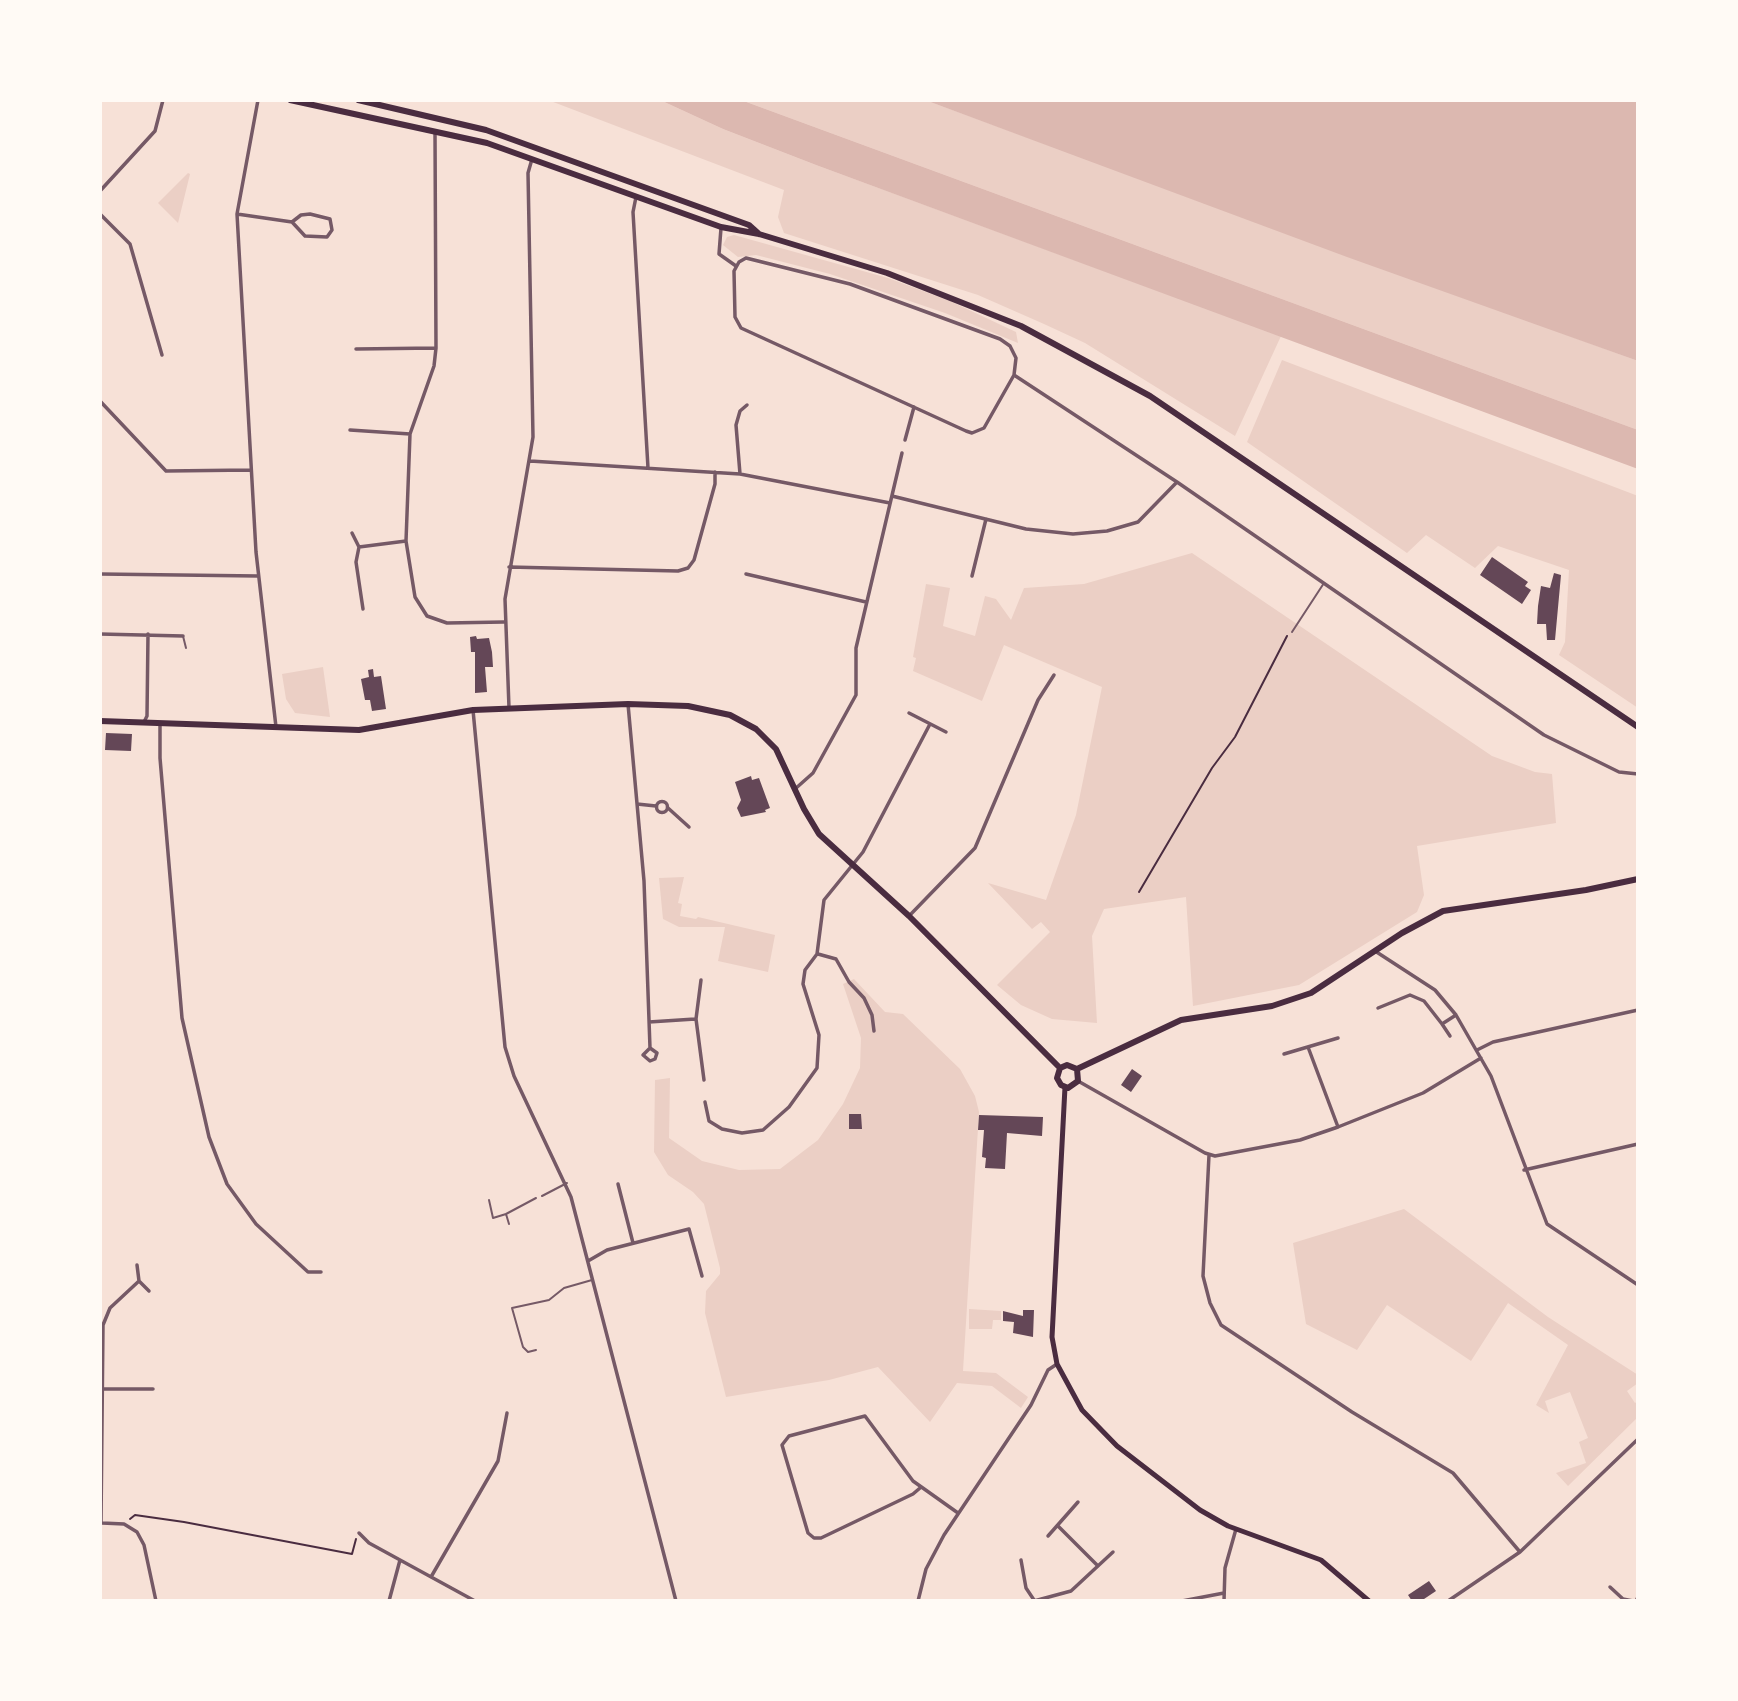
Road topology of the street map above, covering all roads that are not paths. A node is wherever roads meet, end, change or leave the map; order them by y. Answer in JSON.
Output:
{"nodes":[{"id":1,"x":163,"y":100,"type":"edge"},
{"id":2,"x":258,"y":100,"type":"edge"},
{"id":3,"x":290,"y":100,"type":"edge"},
{"id":4,"x":358,"y":100,"type":"edge"},
{"id":5,"x":375,"y":103,"type":"junction"},
{"id":6,"x":373,"y":116,"type":"junction"},
{"id":7,"x":436,"y":129,"type":"junction"},
{"id":8,"x":491,"y":131,"type":"junction"},
{"id":9,"x":487,"y":143,"type":"junction"},
{"id":10,"x":532,"y":159,"type":"junction"},
{"id":11,"x":589,"y":167,"type":"junction"},
{"id":12,"x":585,"y":178,"type":"junction"},
{"id":13,"x":100,"y":191,"type":"edge"},
{"id":14,"x":636,"y":197,"type":"junction"},
{"id":15,"x":100,"y":214,"type":"edge"},
{"id":16,"x":237,"y":214,"type":"junction"},
{"id":17,"x":725,"y":216,"type":"junction"},
{"id":18,"x":292,"y":222,"type":"junction"},
{"id":19,"x":721,"y":227,"type":"junction"},
{"id":20,"x":759,"y":234,"type":"junction"},
{"id":21,"x":736,"y":267,"type":"junction"},
{"id":22,"x":436,"y":348,"type":"junction"},
{"id":23,"x":356,"y":349,"type":"dead end"},
{"id":24,"x":162,"y":355,"type":"dead end"},
{"id":25,"x":1014,"y":375,"type":"junction"},
{"id":26,"x":100,"y":401,"type":"edge"},
{"id":27,"x":747,"y":405,"type":"dead end"},
{"id":28,"x":914,"y":407,"type":"junction"},
{"id":29,"x":350,"y":430,"type":"dead end"},
{"id":30,"x":410,"y":434,"type":"junction"},
{"id":31,"x":905,"y":440,"type":"dead end"},
{"id":32,"x":902,"y":453,"type":"dead end"},
{"id":33,"x":530,"y":461,"type":"junction"},
{"id":34,"x":648,"y":468,"type":"junction"},
{"id":35,"x":251,"y":470,"type":"junction"},
{"id":36,"x":715,"y":472,"type":"junction"},
{"id":37,"x":740,"y":474,"type":"junction"},
{"id":38,"x":1177,"y":482,"type":"junction"},
{"id":39,"x":892,"y":496,"type":"junction"},
{"id":40,"x":890,"y":503,"type":"junction"},
{"id":41,"x":986,"y":519,"type":"junction"},
{"id":42,"x":352,"y":533,"type":"dead end"},
{"id":43,"x":406,"y":541,"type":"junction"},
{"id":44,"x":359,"y":547,"type":"junction"},
{"id":45,"x":509,"y":567,"type":"junction"},
{"id":46,"x":100,"y":574,"type":"edge"},
{"id":47,"x":746,"y":574,"type":"dead end"},
{"id":48,"x":258,"y":576,"type":"junction"},
{"id":49,"x":972,"y":576,"type":"dead end"},
{"id":50,"x":1324,"y":583,"type":"junction"},
{"id":51,"x":866,"y":602,"type":"junction"},
{"id":52,"x":363,"y":608,"type":"dead end"},
{"id":53,"x":504,"y":622,"type":"junction"},
{"id":54,"x":1292,"y":632,"type":"road end"},
{"id":55,"x":100,"y":634,"type":"edge"},
{"id":56,"x":148,"y":634,"type":"junction"},
{"id":57,"x":183,"y":636,"type":"joint"},
{"id":58,"x":186,"y":648,"type":"dead end"},
{"id":59,"x":1054,"y":674,"type":"dead end"},
{"id":60,"x":628,"y":704,"type":"junction"},
{"id":61,"x":509,"y":708,"type":"junction"},
{"id":62,"x":472,"y":710,"type":"junction"},
{"id":63,"x":909,"y":713,"type":"dead end"},
{"id":64,"x":100,"y":721,"type":"edge"},
{"id":65,"x":144,"y":722,"type":"junction"},
{"id":66,"x":160,"y":723,"type":"junction"},
{"id":67,"x":930,"y":724,"type":"junction"},
{"id":68,"x":1638,"y":727,"type":"edge"},
{"id":69,"x":276,"y":728,"type":"junction"},
{"id":70,"x":946,"y":732,"type":"dead end"},
{"id":71,"x":1638,"y":774,"type":"edge"},
{"id":72,"x":794,"y":789,"type":"junction"},
{"id":73,"x":637,"y":804,"type":"junction"},
{"id":74,"x":657,"y":806,"type":"junction"},
{"id":75,"x":668,"y":808,"type":"junction"},
{"id":76,"x":688,"y":827,"type":"dead end"},
{"id":77,"x":854,"y":864,"type":"junction"},
{"id":78,"x":1638,"y":879,"type":"edge"},
{"id":79,"x":909,"y":916,"type":"junction"},
{"id":80,"x":1375,"y":951,"type":"junction"},
{"id":81,"x":817,"y":954,"type":"junction"},
{"id":82,"x":701,"y":980,"type":"dead end"},
{"id":83,"x":1378,"y":1009,"type":"dead end"},
{"id":84,"x":1638,"y":1010,"type":"edge"},
{"id":85,"x":1456,"y":1015,"type":"junction"},
{"id":86,"x":696,"y":1018,"type":"junction"},
{"id":87,"x":649,"y":1022,"type":"junction"},
{"id":88,"x":1442,"y":1024,"type":"junction"},
{"id":89,"x":874,"y":1031,"type":"dead end"},
{"id":90,"x":1450,"y":1036,"type":"dead end"},
{"id":91,"x":1338,"y":1038,"type":"dead end"},
{"id":92,"x":1308,"y":1047,"type":"junction"},
{"id":93,"x":650,"y":1048,"type":"dead end"},
{"id":94,"x":1477,"y":1050,"type":"junction"},
{"id":95,"x":1284,"y":1054,"type":"dead end"},
{"id":96,"x":1481,"y":1058,"type":"junction"},
{"id":97,"x":1060,"y":1068,"type":"junction"},
{"id":98,"x":1077,"y":1069,"type":"junction"},
{"id":99,"x":704,"y":1080,"type":"dead end"},
{"id":100,"x":1078,"y":1081,"type":"junction"},
{"id":101,"x":1065,"y":1087,"type":"junction"},
{"id":102,"x":705,"y":1102,"type":"dead end"},
{"id":103,"x":1338,"y":1127,"type":"junction"},
{"id":104,"x":1638,"y":1144,"type":"edge"},
{"id":105,"x":1209,"y":1155,"type":"junction"},
{"id":106,"x":1524,"y":1170,"type":"junction"},
{"id":107,"x":566,"y":1183,"type":"junction"},
{"id":108,"x":618,"y":1184,"type":"dead end"},
{"id":109,"x":542,"y":1196,"type":"dead end"},
{"id":110,"x":536,"y":1198,"type":"dead end"},
{"id":111,"x":489,"y":1200,"type":"dead end"},
{"id":112,"x":506,"y":1214,"type":"junction"},
{"id":113,"x":509,"y":1224,"type":"dead end"},
{"id":114,"x":634,"y":1243,"type":"junction"},
{"id":115,"x":588,"y":1261,"type":"junction"},
{"id":116,"x":138,"y":1265,"type":"dead end"},
{"id":117,"x":321,"y":1272,"type":"dead end"},
{"id":118,"x":702,"y":1276,"type":"dead end"},
{"id":119,"x":593,"y":1280,"type":"junction"},
{"id":120,"x":139,"y":1282,"type":"junction"},
{"id":121,"x":1638,"y":1285,"type":"edge"},
{"id":122,"x":149,"y":1291,"type":"dead end"},
{"id":123,"x":536,"y":1350,"type":"dead end"},
{"id":124,"x":1057,"y":1364,"type":"junction"},
{"id":125,"x":101,"y":1374,"type":"edge"},
{"id":126,"x":103,"y":1389,"type":"junction"},
{"id":127,"x":153,"y":1389,"type":"dead end"},
{"id":128,"x":507,"y":1413,"type":"dead end"},
{"id":129,"x":1638,"y":1439,"type":"edge"},
{"id":130,"x":920,"y":1488,"type":"junction"},
{"id":131,"x":1078,"y":1502,"type":"dead end"},
{"id":132,"x":958,"y":1513,"type":"junction"},
{"id":133,"x":100,"y":1523,"type":"edge"},
{"id":134,"x":1058,"y":1526,"type":"junction"},
{"id":135,"x":1236,"y":1529,"type":"junction"},
{"id":136,"x":359,"y":1533,"type":"dead end"},
{"id":137,"x":1048,"y":1536,"type":"dead end"},
{"id":138,"x":1113,"y":1552,"type":"dead end"},
{"id":139,"x":1520,"y":1552,"type":"junction"},
{"id":140,"x":400,"y":1560,"type":"junction"},
{"id":141,"x":1021,"y":1560,"type":"dead end"},
{"id":142,"x":1098,"y":1566,"type":"junction"},
{"id":143,"x":431,"y":1577,"type":"junction"},
{"id":144,"x":1610,"y":1587,"type":"dead end"},
{"id":145,"x":1224,"y":1593,"type":"junction"},
{"id":146,"x":1636,"y":1600,"type":"edge"},
{"id":147,"x":156,"y":1601,"type":"edge"},
{"id":148,"x":389,"y":1601,"type":"edge"},
{"id":149,"x":475,"y":1601,"type":"edge"},
{"id":150,"x":676,"y":1601,"type":"edge"},
{"id":151,"x":918,"y":1601,"type":"edge"},
{"id":152,"x":1034,"y":1601,"type":"edge"},
{"id":153,"x":1182,"y":1601,"type":"edge"},
{"id":154,"x":1224,"y":1601,"type":"edge"},
{"id":155,"x":1369,"y":1601,"type":"edge"},
{"id":156,"x":1448,"y":1601,"type":"edge"}],
"edges":[{"from":1,"to":13,"type":"street"},
{"from":2,"to":16,"type":"street"},
{"from":3,"to":6,"type":"main road"},
{"from":4,"to":5,"type":"main road"},
{"from":5,"to":6,"type":"main road"},
{"from":5,"to":8,"type":"main road"},
{"from":6,"to":7,"type":"main road"},
{"from":7,"to":9,"type":"main road"},
{"from":7,"to":22,"type":"street"},
{"from":8,"to":9,"type":"main road"},
{"from":8,"to":11,"type":"main road"},
{"from":9,"to":10,"type":"main road"},
{"from":10,"to":12,"type":"main road"},
{"from":10,"to":33,"type":"street"},
{"from":11,"to":12,"type":"main road"},
{"from":11,"to":17,"type":"main road"},
{"from":12,"to":14,"type":"main road"},
{"from":14,"to":19,"type":"main road"},
{"from":14,"to":34,"type":"street"},
{"from":15,"to":24,"type":"street"},
{"from":16,"to":18,"type":"street"},
{"from":16,"to":35,"type":"street"},
{"from":17,"to":19,"type":"main road"},
{"from":17,"to":20,"type":"main road"},
{"from":18,"to":18,"type":"street"},
{"from":19,"to":20,"type":"main road"},
{"from":19,"to":21,"type":"street"},
{"from":20,"to":68,"type":"main road"},
{"from":21,"to":25,"type":"street"},
{"from":21,"to":28,"type":"street"},
{"from":22,"to":23,"type":"street"},
{"from":22,"to":30,"type":"street"},
{"from":25,"to":28,"type":"street"},
{"from":25,"to":38,"type":"street"},
{"from":26,"to":35,"type":"street"},
{"from":27,"to":37,"type":"street"},
{"from":28,"to":31,"type":"street"},
{"from":29,"to":30,"type":"street"},
{"from":30,"to":43,"type":"street"},
{"from":32,"to":39,"type":"street"},
{"from":33,"to":34,"type":"street"},
{"from":33,"to":45,"type":"street"},
{"from":34,"to":36,"type":"street"},
{"from":35,"to":48,"type":"street"},
{"from":36,"to":37,"type":"street"},
{"from":36,"to":45,"type":"street"},
{"from":37,"to":40,"type":"street"},
{"from":38,"to":41,"type":"street"},
{"from":38,"to":50,"type":"street"},
{"from":39,"to":40,"type":"street"},
{"from":39,"to":41,"type":"street"},
{"from":40,"to":51,"type":"street"},
{"from":41,"to":49,"type":"street"},
{"from":42,"to":44,"type":"street"},
{"from":43,"to":44,"type":"street"},
{"from":43,"to":53,"type":"street"},
{"from":44,"to":52,"type":"street"},
{"from":45,"to":53,"type":"street"},
{"from":46,"to":48,"type":"street"},
{"from":47,"to":51,"type":"street"},
{"from":48,"to":69,"type":"street"},
{"from":50,"to":54,"type":"lane"},
{"from":50,"to":71,"type":"street"},
{"from":51,"to":72,"type":"street"},
{"from":53,"to":61,"type":"street"},
{"from":55,"to":56,"type":"street"},
{"from":56,"to":57,"type":"street"},
{"from":56,"to":65,"type":"street"},
{"from":57,"to":58,"type":"lane"},
{"from":59,"to":79,"type":"street"},
{"from":60,"to":61,"type":"main road"},
{"from":60,"to":72,"type":"main road"},
{"from":60,"to":73,"type":"street"},
{"from":61,"to":62,"type":"main road"},
{"from":62,"to":69,"type":"main road"},
{"from":62,"to":107,"type":"street"},
{"from":63,"to":67,"type":"street"},
{"from":64,"to":65,"type":"main road"},
{"from":65,"to":66,"type":"main road"},
{"from":66,"to":69,"type":"main road"},
{"from":66,"to":117,"type":"street"},
{"from":67,"to":70,"type":"street"},
{"from":67,"to":77,"type":"street"},
{"from":72,"to":77,"type":"main road"},
{"from":73,"to":74,"type":"street"},
{"from":73,"to":87,"type":"street"},
{"from":74,"to":75,"type":"street"},
{"from":74,"to":75,"type":"street"},
{"from":75,"to":76,"type":"street"},
{"from":77,"to":79,"type":"main road"},
{"from":77,"to":81,"type":"street"},
{"from":78,"to":80,"type":"main road"},
{"from":79,"to":97,"type":"main road"},
{"from":80,"to":85,"type":"street"},
{"from":80,"to":98,"type":"main road"},
{"from":81,"to":89,"type":"street"},
{"from":81,"to":102,"type":"street"},
{"from":82,"to":86,"type":"street"},
{"from":83,"to":88,"type":"street"},
{"from":84,"to":94,"type":"street"},
{"from":85,"to":88,"type":"street"},
{"from":85,"to":94,"type":"street"},
{"from":86,"to":87,"type":"street"},
{"from":86,"to":99,"type":"street"},
{"from":87,"to":93,"type":"street"},
{"from":88,"to":90,"type":"street"},
{"from":91,"to":92,"type":"street"},
{"from":92,"to":95,"type":"street"},
{"from":92,"to":103,"type":"street"},
{"from":94,"to":96,"type":"street"},
{"from":96,"to":103,"type":"street"},
{"from":96,"to":106,"type":"street"},
{"from":97,"to":98,"type":"main road"},
{"from":97,"to":101,"type":"main road"},
{"from":98,"to":100,"type":"main road"},
{"from":100,"to":101,"type":"main road"},
{"from":100,"to":105,"type":"street"},
{"from":101,"to":124,"type":"main road"},
{"from":103,"to":105,"type":"street"},
{"from":104,"to":106,"type":"street"},
{"from":105,"to":139,"type":"street"},
{"from":106,"to":121,"type":"street"},
{"from":107,"to":109,"type":"lane"},
{"from":107,"to":115,"type":"street"},
{"from":108,"to":114,"type":"street"},
{"from":110,"to":112,"type":"lane"},
{"from":111,"to":112,"type":"lane"},
{"from":112,"to":113,"type":"lane"},
{"from":114,"to":115,"type":"street"},
{"from":114,"to":118,"type":"street"},
{"from":115,"to":119,"type":"street"},
{"from":116,"to":120,"type":"street"},
{"from":119,"to":123,"type":"lane"},
{"from":119,"to":150,"type":"street"},
{"from":120,"to":122,"type":"street"},
{"from":120,"to":125,"type":"street"},
{"from":124,"to":132,"type":"street"},
{"from":124,"to":135,"type":"main road"},
{"from":125,"to":126,"type":"street"},
{"from":126,"to":127,"type":"street"},
{"from":126,"to":133,"type":"street"},
{"from":128,"to":143,"type":"street"},
{"from":129,"to":139,"type":"street"},
{"from":130,"to":130,"type":"street"},
{"from":130,"to":132,"type":"street"},
{"from":131,"to":134,"type":"street"},
{"from":132,"to":151,"type":"street"},
{"from":133,"to":147,"type":"street"},
{"from":134,"to":137,"type":"street"},
{"from":134,"to":142,"type":"street"},
{"from":135,"to":145,"type":"street"},
{"from":135,"to":155,"type":"main road"},
{"from":136,"to":140,"type":"street"},
{"from":138,"to":142,"type":"street"},
{"from":139,"to":156,"type":"street"},
{"from":140,"to":143,"type":"street"},
{"from":140,"to":148,"type":"street"},
{"from":141,"to":152,"type":"street"},
{"from":142,"to":152,"type":"street"},
{"from":143,"to":149,"type":"street"},
{"from":144,"to":146,"type":"street"},
{"from":145,"to":153,"type":"street"},
{"from":145,"to":154,"type":"street"}]}
